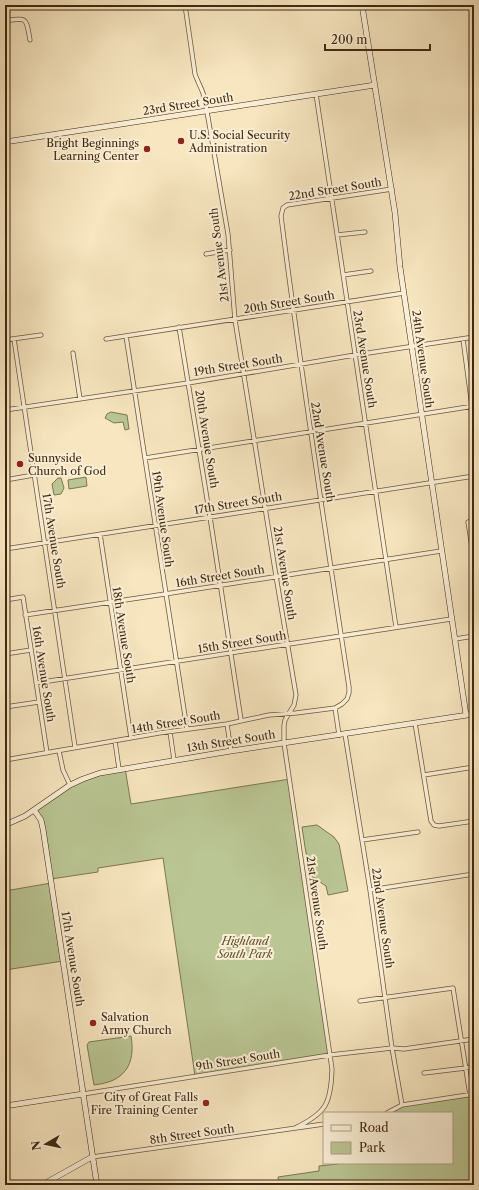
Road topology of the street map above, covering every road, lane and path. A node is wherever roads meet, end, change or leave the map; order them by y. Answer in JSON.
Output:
{"nodes":[{"id":1,"x":185,"y":5,"type":"edge"},
{"id":2,"x":362,"y":5,"type":"edge"},
{"id":3,"x":5,"y":21,"type":"edge"},
{"id":4,"x":30,"y":40,"type":"dead end"},
{"id":5,"x":375,"y":84,"type":"junction"},
{"id":6,"x":316,"y":94,"type":"junction"},
{"id":7,"x":207,"y":111,"type":"junction"},
{"id":8,"x":5,"y":142,"type":"edge"},
{"id":9,"x":392,"y":189,"type":"junction"},
{"id":10,"x":332,"y":198,"type":"junction"},
{"id":11,"x":283,"y":208,"type":"joint"},
{"id":12,"x":365,"y":232,"type":"dead end"},
{"id":13,"x":338,"y":235,"type":"junction"},
{"id":14,"x":230,"y":250,"type":"junction"},
{"id":15,"x":206,"y":254,"type":"dead end"},
{"id":16,"x":371,"y":271,"type":"dead end"},
{"id":17,"x":343,"y":275,"type":"junction"},
{"id":18,"x":404,"y":293,"type":"junction"},
{"id":19,"x":347,"y":301,"type":"junction"},
{"id":20,"x":292,"y":310,"type":"junction"},
{"id":21,"x":235,"y":320,"type":"junction"},
{"id":22,"x":179,"y":327,"type":"junction"},
{"id":23,"x":41,"y":335,"type":"dead end"},
{"id":24,"x":126,"y":336,"type":"junction"},
{"id":25,"x":474,"y":337,"type":"edge"},
{"id":26,"x":14,"y":339,"type":"junction"},
{"id":27,"x":106,"y":339,"type":"dead end"},
{"id":28,"x":463,"y":339,"type":"junction"},
{"id":29,"x":5,"y":340,"type":"edge"},
{"id":30,"x":411,"y":346,"type":"junction"},
{"id":31,"x":73,"y":353,"type":"dead end"},
{"id":32,"x":355,"y":355,"type":"junction"},
{"id":33,"x":300,"y":364,"type":"junction"},
{"id":34,"x":244,"y":374,"type":"junction"},
{"id":35,"x":188,"y":382,"type":"junction"},
{"id":36,"x":134,"y":390,"type":"junction"},
{"id":37,"x":80,"y":399,"type":"junction"},
{"id":38,"x":473,"y":406,"type":"edge"},
{"id":39,"x":24,"y":407,"type":"junction"},
{"id":40,"x":5,"y":410,"type":"edge"},
{"id":41,"x":421,"y":414,"type":"junction"},
{"id":42,"x":474,"y":422,"type":"edge"},
{"id":43,"x":366,"y":423,"type":"junction"},
{"id":44,"x":310,"y":432,"type":"junction"},
{"id":45,"x":254,"y":441,"type":"junction"},
{"id":46,"x":200,"y":450,"type":"junction"},
{"id":47,"x":145,"y":458,"type":"junction"},
{"id":48,"x":34,"y":475,"type":"junction"},
{"id":49,"x":474,"y":476,"type":"edge"},
{"id":50,"x":5,"y":480,"type":"edge"},
{"id":51,"x":431,"y":483,"type":"junction"},
{"id":52,"x":376,"y":492,"type":"junction"},
{"id":53,"x":321,"y":500,"type":"junction"},
{"id":54,"x":265,"y":508,"type":"junction"},
{"id":55,"x":210,"y":517,"type":"junction"},
{"id":56,"x":474,"y":521,"type":"edge"},
{"id":57,"x":155,"y":526,"type":"junction"},
{"id":58,"x":100,"y":534,"type":"junction"},
{"id":59,"x":44,"y":543,"type":"junction"},
{"id":60,"x":5,"y":549,"type":"edge"},
{"id":61,"x":441,"y":551,"type":"junction"},
{"id":62,"x":386,"y":559,"type":"junction"},
{"id":63,"x":474,"y":560,"type":"edge"},
{"id":64,"x":331,"y":568,"type":"junction"},
{"id":65,"x":276,"y":576,"type":"junction"},
{"id":66,"x":220,"y":586,"type":"junction"},
{"id":67,"x":166,"y":594,"type":"junction"},
{"id":68,"x":5,"y":600,"type":"edge"},
{"id":69,"x":110,"y":602,"type":"junction"},
{"id":70,"x":55,"y":610,"type":"junction"},
{"id":71,"x":25,"y":615,"type":"junction"},
{"id":72,"x":451,"y":619,"type":"junction"},
{"id":73,"x":396,"y":627,"type":"junction"},
{"id":74,"x":341,"y":636,"type":"junction"},
{"id":75,"x":474,"y":636,"type":"edge"},
{"id":76,"x":455,"y":639,"type":"junction"},
{"id":77,"x":287,"y":644,"type":"junction"},
{"id":78,"x":31,"y":650,"type":"junction"},
{"id":79,"x":231,"y":653,"type":"junction"},
{"id":80,"x":5,"y":654,"type":"edge"},
{"id":81,"x":176,"y":662,"type":"junction"},
{"id":82,"x":120,"y":670,"type":"junction"},
{"id":83,"x":66,"y":679,"type":"junction"},
{"id":84,"x":36,"y":683,"type":"junction"},
{"id":85,"x":347,"y":699,"type":"joint"},
{"id":86,"x":39,"y":702,"type":"junction"},
{"id":87,"x":5,"y":707,"type":"edge"},
{"id":88,"x":335,"y":708,"type":"junction"},
{"id":89,"x":289,"y":714,"type":"junction"},
{"id":90,"x":474,"y":714,"type":"edge"},
{"id":91,"x":466,"y":715,"type":"junction"},
{"id":92,"x":241,"y":720,"type":"junction"},
{"id":93,"x":414,"y":723,"type":"junction"},
{"id":94,"x":227,"y":724,"type":"junction"},
{"id":95,"x":187,"y":729,"type":"junction"},
{"id":96,"x":170,"y":732,"type":"junction"},
{"id":97,"x":345,"y":734,"type":"junction"},
{"id":98,"x":339,"y":735,"type":"junction"},
{"id":99,"x":131,"y":738,"type":"junction"},
{"id":100,"x":115,"y":741,"type":"junction"},
{"id":101,"x":284,"y":743,"type":"junction"},
{"id":102,"x":75,"y":747,"type":"junction"},
{"id":103,"x":59,"y":751,"type":"junction"},
{"id":104,"x":231,"y":751,"type":"junction"},
{"id":105,"x":47,"y":753,"type":"junction"},
{"id":106,"x":5,"y":760,"type":"edge"},
{"id":107,"x":174,"y":760,"type":"junction"},
{"id":108,"x":474,"y":767,"type":"edge"},
{"id":109,"x":119,"y":769,"type":"junction"},
{"id":110,"x":424,"y":775,"type":"junction"},
{"id":111,"x":70,"y":785,"type":"junction"},
{"id":112,"x":34,"y":810,"type":"junction"},
{"id":113,"x":474,"y":821,"type":"edge"},
{"id":114,"x":5,"y":825,"type":"edge"},
{"id":115,"x":418,"y":832,"type":"dead end"},
{"id":116,"x":362,"y":840,"type":"junction"},
{"id":117,"x":474,"y":874,"type":"edge"},
{"id":118,"x":370,"y":890,"type":"junction"},
{"id":119,"x":385,"y":997,"type":"junction"},
{"id":120,"x":360,"y":1001,"type":"dead end"},
{"id":121,"x":474,"y":1038,"type":"edge"},
{"id":122,"x":462,"y":1040,"type":"junction"},
{"id":123,"x":392,"y":1048,"type":"junction"},
{"id":124,"x":330,"y":1055,"type":"junction"},
{"id":125,"x":474,"y":1067,"type":"edge"},
{"id":126,"x":466,"y":1068,"type":"junction"},
{"id":127,"x":424,"y":1073,"type":"dead end"},
{"id":128,"x":83,"y":1094,"type":"junction"},
{"id":129,"x":472,"y":1095,"type":"edge"},
{"id":130,"x":402,"y":1105,"type":"junction"},
{"id":131,"x":5,"y":1106,"type":"edge"},
{"id":132,"x":389,"y":1112,"type":"edge"},
{"id":133,"x":323,"y":1124,"type":"edge"},
{"id":134,"x":295,"y":1128,"type":"junction"},
{"id":135,"x":92,"y":1157,"type":"junction"},
{"id":136,"x":42,"y":1185,"type":"edge"},
{"id":137,"x":97,"y":1185,"type":"edge"}],
"edges":[{"from":1,"to":7,"type":"street","name":"21st Avenue South"},
{"from":2,"to":5,"type":"street","name":"24th Avenue South"},
{"from":3,"to":4,"type":"street"},
{"from":5,"to":6,"type":"street","name":"23rd Street South"},
{"from":5,"to":9,"type":"street","name":"24th Avenue South"},
{"from":6,"to":7,"type":"street","name":"23rd Street South"},
{"from":6,"to":10,"type":"street","name":"23rd Avenue South"},
{"from":7,"to":8,"type":"street","name":"23rd Street South"},
{"from":7,"to":14,"type":"street","name":"21st Avenue South"},
{"from":9,"to":10,"type":"street","name":"22nd Street South"},
{"from":9,"to":18,"type":"street","name":"24th Avenue South"},
{"from":10,"to":11,"type":"street","name":"22nd Street South"},
{"from":10,"to":13,"type":"street","name":"23rd Avenue South"},
{"from":11,"to":20,"type":"street","name":"22nd Avenue South"},
{"from":12,"to":13,"type":"street"},
{"from":13,"to":17,"type":"street","name":"23rd Avenue South"},
{"from":14,"to":15,"type":"street"},
{"from":14,"to":21,"type":"street","name":"21st Avenue South"},
{"from":16,"to":17,"type":"street"},
{"from":17,"to":19,"type":"street","name":"23rd Avenue South"},
{"from":18,"to":19,"type":"street","name":"20th Street South"},
{"from":18,"to":30,"type":"street","name":"24th Avenue South"},
{"from":19,"to":20,"type":"street","name":"20th Street South"},
{"from":19,"to":32,"type":"street","name":"23rd Avenue South"},
{"from":20,"to":21,"type":"street","name":"20th Street South"},
{"from":20,"to":33,"type":"street","name":"22nd Avenue South"},
{"from":21,"to":22,"type":"street","name":"20th Street South"},
{"from":21,"to":34,"type":"street","name":"21st Avenue South"},
{"from":22,"to":24,"type":"street","name":"20th Street South"},
{"from":22,"to":35,"type":"street","name":"20th Avenue South"},
{"from":23,"to":26,"type":"street"},
{"from":24,"to":27,"type":"street","name":"20th Street South"},
{"from":24,"to":36,"type":"street","name":"19th Avenue South"},
{"from":25,"to":28,"type":"street","name":"19th Street South"},
{"from":26,"to":29,"type":"street"},
{"from":26,"to":39,"type":"street","name":"17th Avenue South"},
{"from":28,"to":30,"type":"street","name":"19th Street South"},
{"from":28,"to":38,"type":"street"},
{"from":30,"to":32,"type":"street","name":"19th Street South"},
{"from":30,"to":41,"type":"street","name":"24th Avenue South"},
{"from":31,"to":37,"type":"street"},
{"from":32,"to":33,"type":"street","name":"19th Street South"},
{"from":32,"to":43,"type":"street","name":"23rd Avenue South"},
{"from":33,"to":34,"type":"street","name":"19th Street South"},
{"from":33,"to":44,"type":"street","name":"22nd Avenue South"},
{"from":34,"to":35,"type":"street","name":"19th Street South"},
{"from":34,"to":45,"type":"street","name":"21st Avenue South"},
{"from":35,"to":36,"type":"street","name":"19th Street South"},
{"from":35,"to":46,"type":"street","name":"20th Avenue South"},
{"from":36,"to":37,"type":"street","name":"19th Street South"},
{"from":36,"to":47,"type":"street","name":"19th Avenue South"},
{"from":37,"to":39,"type":"street","name":"19th Street South"},
{"from":38,"to":41,"type":"street"},
{"from":38,"to":42,"type":"street"},
{"from":39,"to":40,"type":"street","name":"19th Street South"},
{"from":39,"to":48,"type":"street","name":"17th Avenue South"},
{"from":41,"to":43,"type":"street"},
{"from":41,"to":51,"type":"street","name":"24th Avenue South"},
{"from":43,"to":44,"type":"street"},
{"from":43,"to":52,"type":"street","name":"23rd Avenue South"},
{"from":44,"to":45,"type":"street"},
{"from":44,"to":53,"type":"street","name":"22nd Avenue South"},
{"from":45,"to":46,"type":"street"},
{"from":45,"to":54,"type":"street","name":"21st Avenue South"},
{"from":46,"to":47,"type":"street"},
{"from":46,"to":55,"type":"street","name":"20th Avenue South"},
{"from":47,"to":57,"type":"street","name":"19th Avenue South"},
{"from":48,"to":50,"type":"street"},
{"from":48,"to":59,"type":"street","name":"17th Avenue South"},
{"from":49,"to":51,"type":"street","name":"17th Street South"},
{"from":51,"to":52,"type":"street","name":"17th Street South"},
{"from":51,"to":61,"type":"street","name":"24th Avenue South"},
{"from":52,"to":53,"type":"street","name":"17th Street South"},
{"from":52,"to":62,"type":"street","name":"23rd Avenue South"},
{"from":53,"to":54,"type":"street","name":"17th Street South"},
{"from":53,"to":64,"type":"street","name":"22nd Avenue South"},
{"from":54,"to":55,"type":"street","name":"17th Street South"},
{"from":54,"to":65,"type":"street","name":"21st Avenue South"},
{"from":55,"to":57,"type":"street","name":"17th Street South"},
{"from":55,"to":66,"type":"street","name":"20th Avenue South"},
{"from":56,"to":63,"type":"street"},
{"from":57,"to":58,"type":"street","name":"17th Street South"},
{"from":57,"to":67,"type":"street","name":"19th Avenue South"},
{"from":58,"to":59,"type":"street","name":"17th Street South"},
{"from":58,"to":69,"type":"street","name":"18th Avenue South"},
{"from":59,"to":60,"type":"street","name":"17th Street South"},
{"from":59,"to":70,"type":"street","name":"17th Avenue South"},
{"from":61,"to":62,"type":"street","name":"16th Street South"},
{"from":61,"to":72,"type":"street","name":"24th Avenue South"},
{"from":62,"to":64,"type":"street","name":"16th Street South"},
{"from":62,"to":73,"type":"street","name":"23rd Avenue South"},
{"from":64,"to":65,"type":"street","name":"16th Street South"},
{"from":64,"to":74,"type":"street","name":"22nd Avenue South"},
{"from":65,"to":66,"type":"street","name":"16th Street South"},
{"from":65,"to":77,"type":"street","name":"21st Avenue South"},
{"from":66,"to":67,"type":"street","name":"16th Street South"},
{"from":66,"to":79,"type":"street","name":"20th Avenue South"},
{"from":67,"to":69,"type":"street","name":"16th Street South"},
{"from":67,"to":81,"type":"street","name":"19th Avenue South"},
{"from":68,"to":71,"type":"street","name":"16th Avenue South"},
{"from":69,"to":70,"type":"street","name":"16th Street South"},
{"from":69,"to":82,"type":"street","name":"18th Avenue South"},
{"from":70,"to":71,"type":"street","name":"16th Street South"},
{"from":70,"to":83,"type":"street","name":"17th Avenue South"},
{"from":71,"to":78,"type":"street","name":"16th Avenue South"},
{"from":72,"to":73,"type":"street","name":"15th Street South"},
{"from":72,"to":76,"type":"street","name":"24th Avenue South"},
{"from":73,"to":74,"type":"street","name":"15th Street South"},
{"from":74,"to":77,"type":"street","name":"15th Street South"},
{"from":74,"to":85,"type":"street","name":"22nd Avenue South"},
{"from":75,"to":76,"type":"street"},
{"from":76,"to":91,"type":"street","name":"24th Avenue South"},
{"from":77,"to":79,"type":"street","name":"15th Street South"},
{"from":77,"to":89,"type":"street","name":"21st Avenue South"},
{"from":78,"to":80,"type":"street"},
{"from":78,"to":84,"type":"street","name":"16th Avenue South"},
{"from":79,"to":81,"type":"street","name":"15th Street South"},
{"from":79,"to":92,"type":"street","name":"20th Avenue South"},
{"from":81,"to":82,"type":"street","name":"15th Street South"},
{"from":81,"to":95,"type":"street","name":"19th Avenue South"},
{"from":82,"to":83,"type":"street","name":"15th Street South"},
{"from":82,"to":99,"type":"street","name":"18th Avenue South"},
{"from":83,"to":84,"type":"street","name":"15th Street South"},
{"from":83,"to":102,"type":"street","name":"17th Avenue South"},
{"from":84,"to":86,"type":"street","name":"16th Avenue South"},
{"from":85,"to":88,"type":"street","name":"14th Street South"},
{"from":86,"to":87,"type":"street"},
{"from":86,"to":105,"type":"street","name":"16th Avenue South"},
{"from":88,"to":89,"type":"street","name":"14th Street South"},
{"from":88,"to":98,"type":"street"},
{"from":89,"to":92,"type":"street","name":"14th Street South"},
{"from":89,"to":101,"type":"street","name":"21st Avenue South"},
{"from":90,"to":91,"type":"street","name":"13th Street South"},
{"from":91,"to":93,"type":"street","name":"13th Street South"},
{"from":92,"to":94,"type":"street","name":"14th Street South"},
{"from":93,"to":97,"type":"street","name":"13th Street South"},
{"from":93,"to":110,"type":"street"},
{"from":94,"to":95,"type":"street","name":"14th Street South"},
{"from":94,"to":104,"type":"street"},
{"from":95,"to":96,"type":"street","name":"14th Street South"},
{"from":96,"to":99,"type":"street","name":"14th Street South"},
{"from":96,"to":107,"type":"street"},
{"from":97,"to":98,"type":"street","name":"13th Street South"},
{"from":97,"to":116,"type":"street","name":"22nd Avenue South"},
{"from":98,"to":101,"type":"street","name":"13th Street South"},
{"from":99,"to":100,"type":"street","name":"14th Street South"},
{"from":100,"to":102,"type":"street","name":"14th Street South"},
{"from":100,"to":109,"type":"street"},
{"from":101,"to":104,"type":"street","name":"13th Street South"},
{"from":101,"to":124,"type":"street","name":"21st Avenue South"},
{"from":102,"to":103,"type":"street","name":"14th Street South"},
{"from":103,"to":105,"type":"street","name":"14th Street South"},
{"from":103,"to":111,"type":"street"},
{"from":104,"to":107,"type":"street","name":"13th Street South"},
{"from":105,"to":106,"type":"street","name":"14th Street South"},
{"from":107,"to":109,"type":"street","name":"13th Street South"},
{"from":108,"to":110,"type":"street"},
{"from":109,"to":111,"type":"street","name":"13th Street South"},
{"from":110,"to":113,"type":"street"},
{"from":111,"to":112,"type":"street","name":"13th Street South"},
{"from":112,"to":114,"type":"street","name":"13th Street South"},
{"from":112,"to":128,"type":"street","name":"17th Avenue South"},
{"from":115,"to":116,"type":"street"},
{"from":116,"to":118,"type":"street","name":"22nd Avenue South"},
{"from":117,"to":118,"type":"street"},
{"from":118,"to":119,"type":"street","name":"22nd Avenue South"},
{"from":119,"to":120,"type":"street"},
{"from":119,"to":122,"type":"street"},
{"from":119,"to":123,"type":"street","name":"22nd Avenue South"},
{"from":121,"to":122,"type":"street","name":"9th Street South"},
{"from":122,"to":123,"type":"street","name":"9th Street South"},
{"from":122,"to":126,"type":"street"},
{"from":123,"to":124,"type":"street","name":"9th Street South"},
{"from":123,"to":130,"type":"street","name":"22nd Avenue South"},
{"from":124,"to":128,"type":"street","name":"9th Street South"},
{"from":124,"to":134,"type":"street","name":"21st Avenue South"},
{"from":125,"to":126,"type":"street"},
{"from":126,"to":127,"type":"street"},
{"from":126,"to":129,"type":"street"},
{"from":128,"to":131,"type":"street","name":"9th Street South"},
{"from":128,"to":135,"type":"street","name":"17th Avenue South"},
{"from":129,"to":130,"type":"street"},
{"from":130,"to":132,"type":"street"},
{"from":133,"to":134,"type":"street","name":"8th Street South"},
{"from":134,"to":135,"type":"street","name":"8th Street South"},
{"from":135,"to":136,"type":"street"},
{"from":135,"to":137,"type":"street","name":"17th Avenue South"}]}
